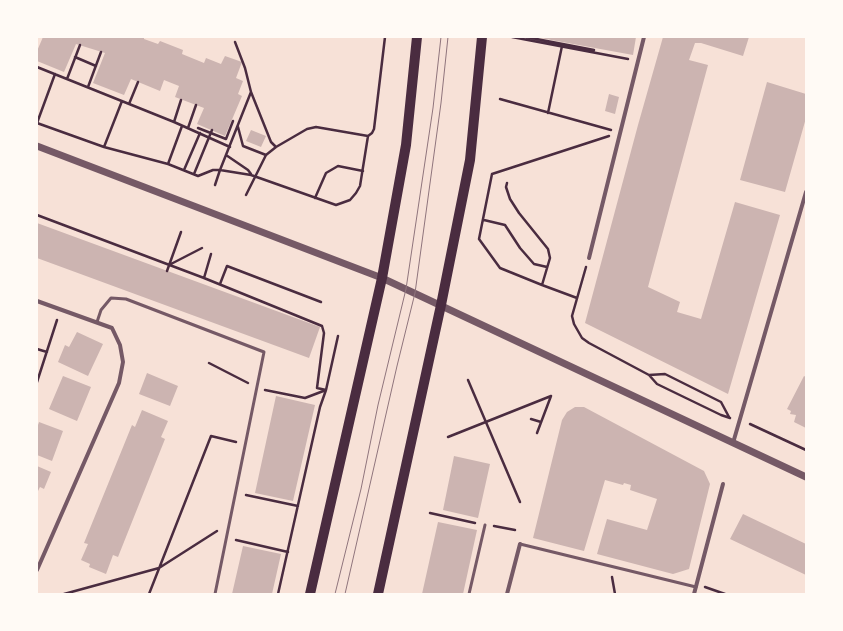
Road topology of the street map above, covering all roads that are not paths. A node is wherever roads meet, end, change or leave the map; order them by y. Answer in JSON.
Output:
{"nodes":[{"id":1,"x":417,"y":37,"type":"edge"},
{"id":2,"x":482,"y":37,"type":"edge"},
{"id":3,"x":644,"y":37,"type":"edge"},
{"id":4,"x":37,"y":146,"type":"edge"},
{"id":5,"x":806,"y":192,"type":"edge"},
{"id":6,"x":589,"y":258,"type":"dead end"},
{"id":7,"x":382,"y":278,"type":"junction"},
{"id":8,"x":37,"y":301,"type":"edge"},
{"id":9,"x":441,"y":305,"type":"junction"},
{"id":10,"x":97,"y":322,"type":"junction"},
{"id":11,"x":733,"y":443,"type":"junction"},
{"id":12,"x":806,"y":476,"type":"edge"},
{"id":13,"x":723,"y":484,"type":"dead end"},
{"id":14,"x":485,"y":525,"type":"road end"},
{"id":15,"x":520,"y":544,"type":"joint"},
{"id":16,"x":37,"y":570,"type":"edge"},
{"id":17,"x":697,"y":585,"type":"junction"},
{"id":18,"x":215,"y":594,"type":"edge"},
{"id":19,"x":310,"y":594,"type":"edge"},
{"id":20,"x":378,"y":594,"type":"edge"},
{"id":21,"x":469,"y":594,"type":"edge"},
{"id":22,"x":507,"y":594,"type":"edge"},
{"id":23,"x":694,"y":594,"type":"edge"}],
"edges":[{"from":1,"to":7,"type":"main road"},
{"from":2,"to":9,"type":"main road"},
{"from":3,"to":6,"type":"street"},
{"from":4,"to":7,"type":"street"},
{"from":5,"to":11,"type":"street"},
{"from":7,"to":9,"type":"street"},
{"from":7,"to":19,"type":"main road"},
{"from":8,"to":10,"type":"street"},
{"from":9,"to":11,"type":"street"},
{"from":9,"to":20,"type":"main road"},
{"from":10,"to":16,"type":"street"},
{"from":10,"to":18,"type":"lane"},
{"from":11,"to":12,"type":"street"},
{"from":13,"to":17,"type":"street"},
{"from":14,"to":21,"type":"lane"},
{"from":15,"to":17,"type":"lane"},
{"from":15,"to":22,"type":"street"},
{"from":17,"to":23,"type":"street"}]}
